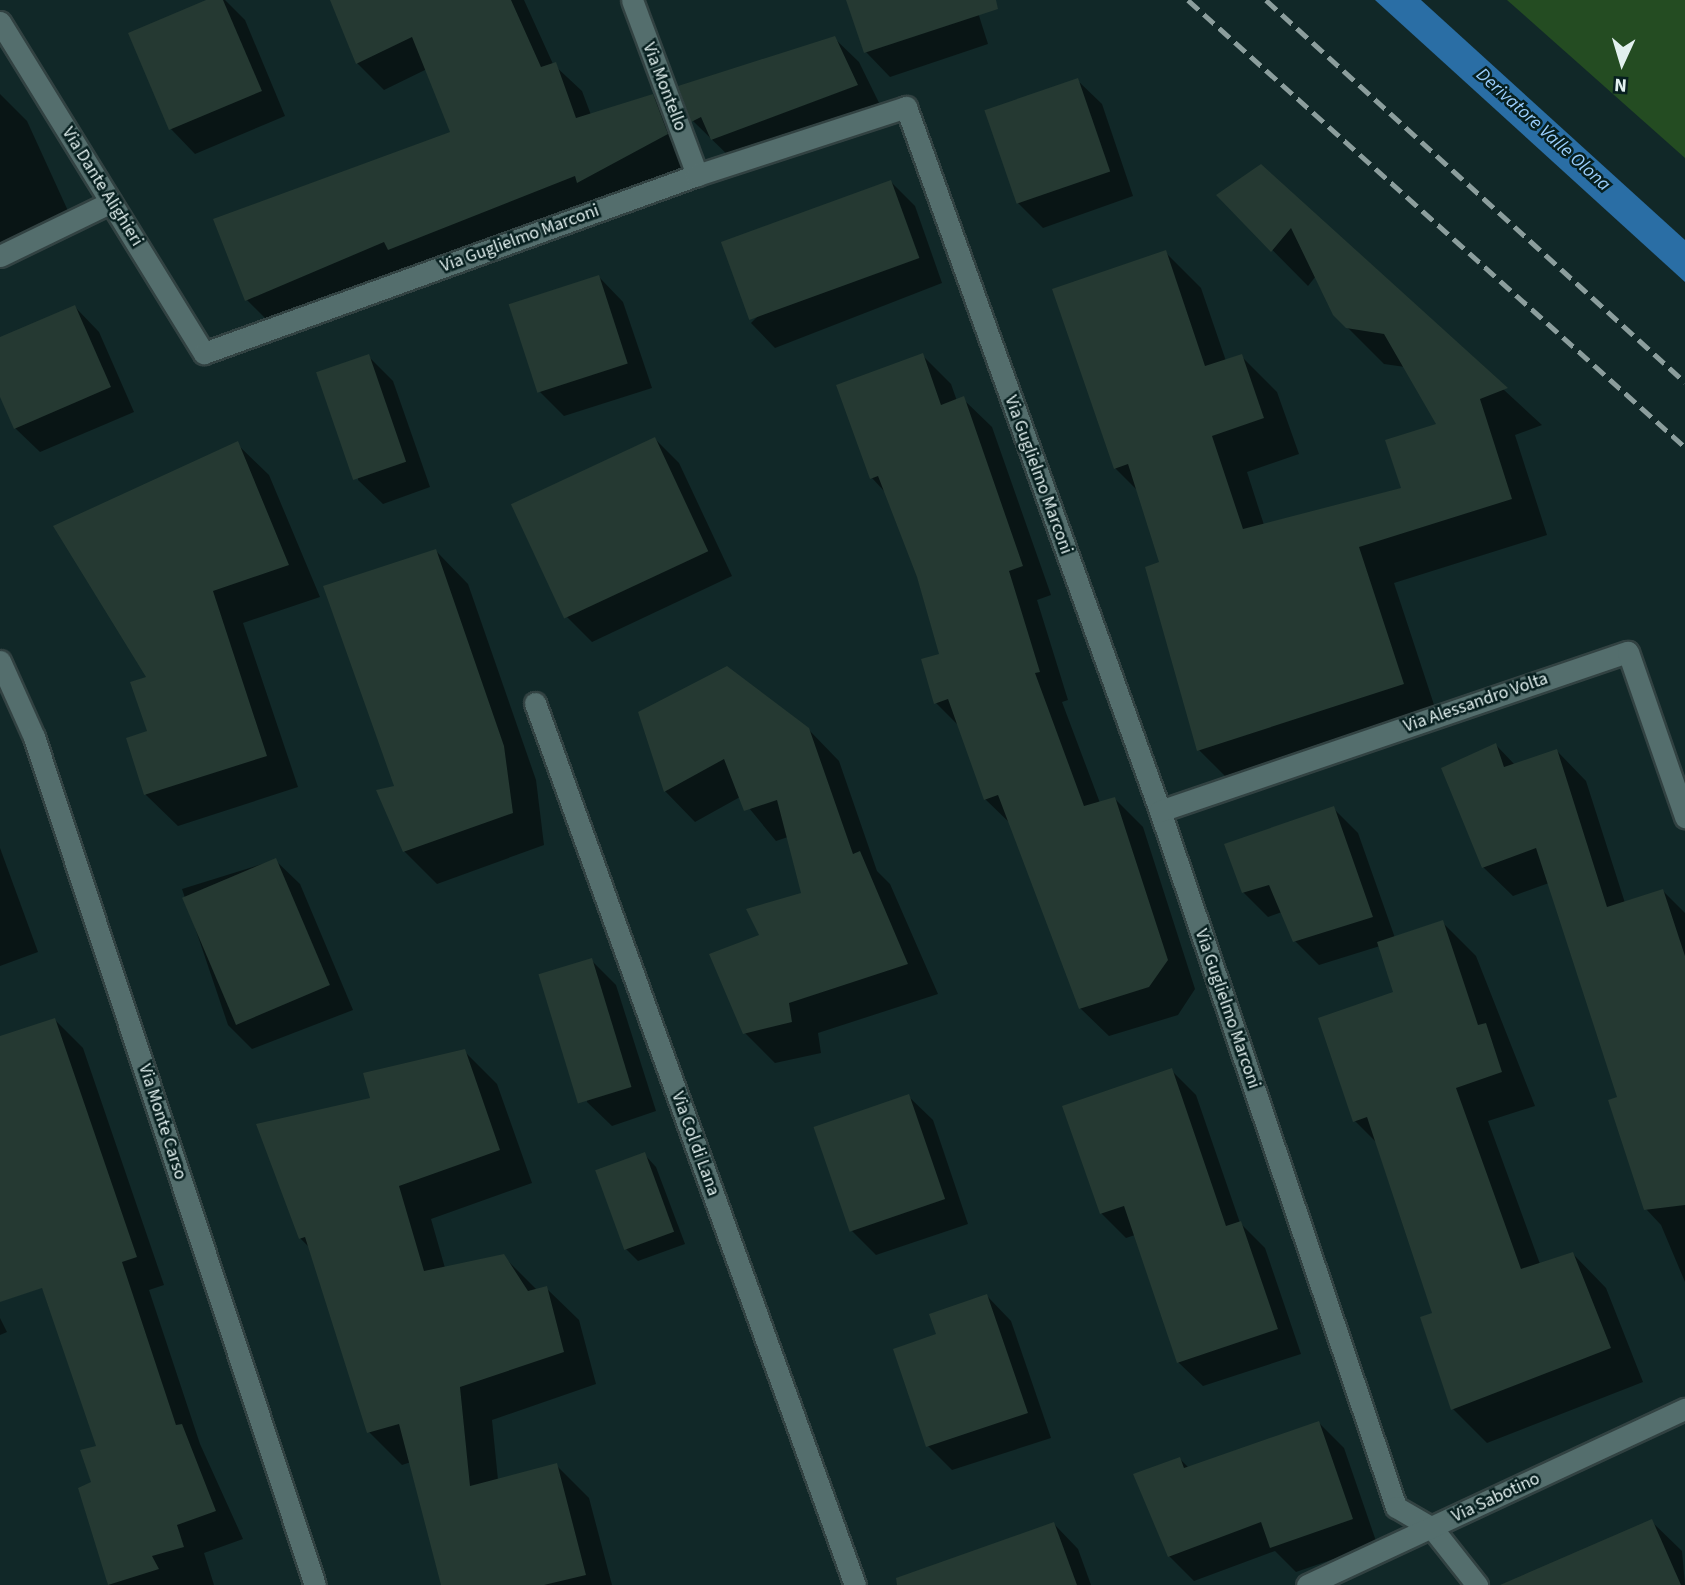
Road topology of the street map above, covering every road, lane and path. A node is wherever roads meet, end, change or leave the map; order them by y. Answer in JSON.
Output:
{"nodes":[{"id":1,"x":632,"y":0,"type":"edge"},
{"id":2,"x":0,"y":22,"type":"edge"},
{"id":3,"x":697,"y":175,"type":"junction"},
{"id":4,"x":111,"y":202,"type":"junction"},
{"id":5,"x":0,"y":256,"type":"edge"},
{"id":6,"x":204,"y":353,"type":"joint"},
{"id":7,"x":0,"y":661,"type":"edge"},
{"id":8,"x":535,"y":703,"type":"dead end"},
{"id":9,"x":1160,"y":811,"type":"junction"},
{"id":10,"x":1685,"y":817,"type":"edge"},
{"id":11,"x":1685,"y":1409,"type":"edge"},
{"id":12,"x":1432,"y":1528,"type":"junction"},
{"id":13,"x":315,"y":1585,"type":"edge"},
{"id":14,"x":855,"y":1585,"type":"edge"},
{"id":15,"x":1307,"y":1585,"type":"edge"},
{"id":16,"x":1477,"y":1585,"type":"edge"}],
"edges":[{"from":1,"to":3,"type":"street","name":"Via Montello"},
{"from":2,"to":4,"type":"street","name":"Via Dante Alighieri"},
{"from":3,"to":6,"type":"street","name":"Via Guglielmo Marconi"},
{"from":3,"to":9,"type":"street","name":"Via Guglielmo Marconi"},
{"from":4,"to":5,"type":"street"},
{"from":4,"to":6,"type":"street","name":"Via Dante Alighieri"},
{"from":7,"to":13,"type":"street","name":"Via Monte Carso"},
{"from":8,"to":14,"type":"street","name":"Via Col di Lana"},
{"from":9,"to":10,"type":"street","name":"Via Alessandro Volta"},
{"from":9,"to":12,"type":"street","name":"Via Guglielmo Marconi"},
{"from":11,"to":12,"type":"street","name":"Via Sabotino"},
{"from":12,"to":15,"type":"street","name":"Via Sabotino"},
{"from":12,"to":16,"type":"street"}]}
